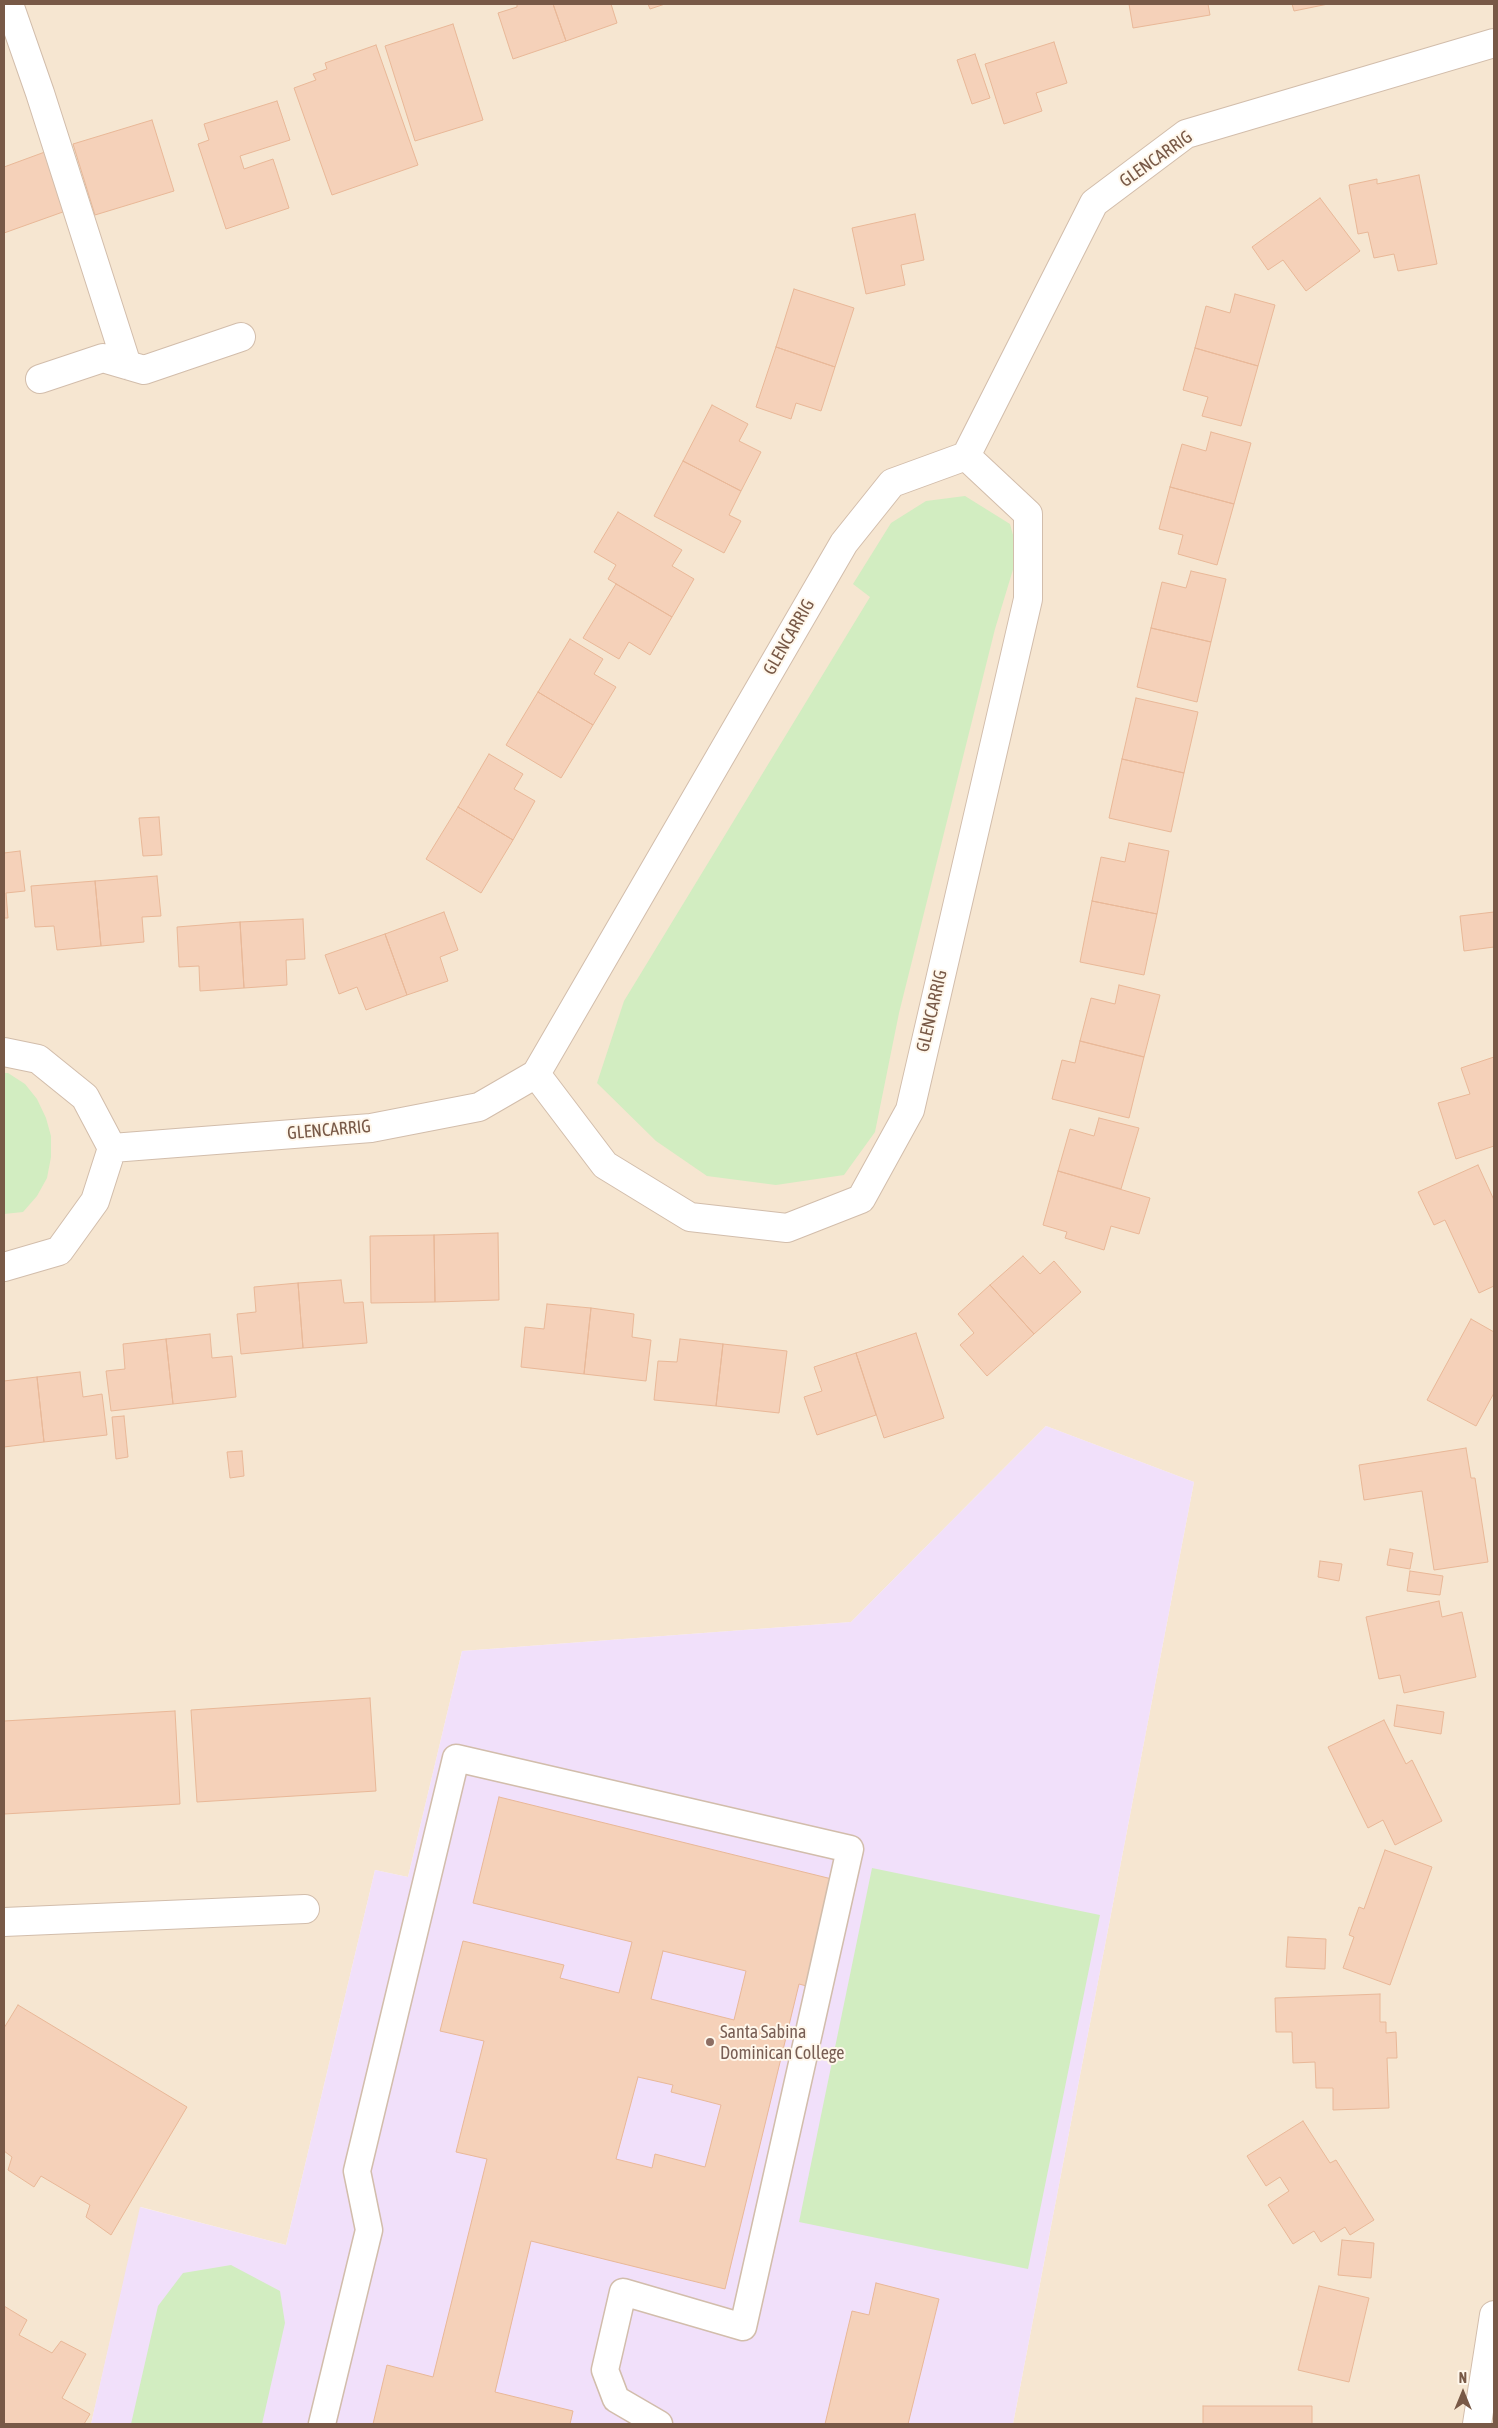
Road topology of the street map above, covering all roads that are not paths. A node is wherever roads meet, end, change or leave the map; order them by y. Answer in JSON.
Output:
{"nodes":[{"id":1,"x":9,"y":4,"type":"edge"},
{"id":2,"x":1494,"y":43,"type":"edge"},
{"id":3,"x":241,"y":337,"type":"dead end"},
{"id":4,"x":127,"y":365,"type":"junction"},
{"id":5,"x":40,"y":379,"type":"dead end"},
{"id":6,"x":966,"y":456,"type":"junction"},
{"id":7,"x":4,"y":1052,"type":"edge"},
{"id":8,"x":536,"y":1074,"type":"junction"},
{"id":9,"x":112,"y":1148,"type":"junction"},
{"id":10,"x":4,"y":1267,"type":"edge"},
{"id":11,"x":305,"y":1910,"type":"dead end"},
{"id":12,"x":4,"y":1922,"type":"edge"},
{"id":13,"x":1494,"y":2315,"type":"edge"},
{"id":14,"x":322,"y":2424,"type":"edge"},
{"id":15,"x":659,"y":2424,"type":"edge"},
{"id":16,"x":1476,"y":2424,"type":"edge"}],
"edges":[{"from":1,"to":4,"type":"street"},
{"from":2,"to":6,"type":"street","name":"GLENCARRIG"},
{"from":3,"to":4,"type":"street"},
{"from":4,"to":5,"type":"street"},
{"from":6,"to":8,"type":"street","name":"GLENCARRIG"},
{"from":6,"to":8,"type":"street","name":"GLENCARRIG"},
{"from":7,"to":9,"type":"street"},
{"from":8,"to":9,"type":"street","name":"GLENCARRIG"},
{"from":9,"to":10,"type":"street"},
{"from":11,"to":12,"type":"street"},
{"from":13,"to":16,"type":"street"},
{"from":14,"to":15,"type":"lane"}]}
